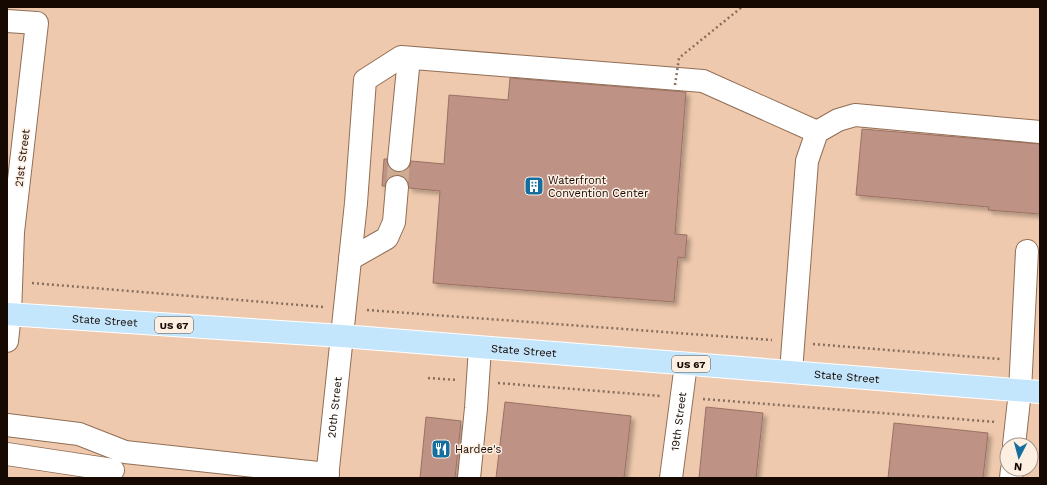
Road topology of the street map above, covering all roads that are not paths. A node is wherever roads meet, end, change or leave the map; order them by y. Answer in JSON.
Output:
{"nodes":[{"id":1,"x":7,"y":20,"type":"edge"},
{"id":2,"x":409,"y":58,"type":"junction"},
{"id":3,"x":818,"y":132,"type":"junction"},
{"id":4,"x":1040,"y":132,"type":"edge"},
{"id":5,"x":399,"y":160,"type":"tunnel mouth"},
{"id":6,"x":397,"y":187,"type":"tunnel mouth"},
{"id":7,"x":1027,"y":251,"type":"dead end"},
{"id":8,"x":350,"y":258,"type":"junction"},
{"id":9,"x":8,"y":314,"type":"edge"},
{"id":10,"x":342,"y":336,"type":"junction"},
{"id":11,"x":7,"y":342,"type":"edge"},
{"id":12,"x":480,"y":348,"type":"junction"},
{"id":13,"x":686,"y":364,"type":"junction"},
{"id":14,"x":792,"y":372,"type":"junction"},
{"id":15,"x":1030,"y":392,"type":"edge"},
{"id":16,"x":7,"y":425,"type":"edge"},
{"id":17,"x":1015,"y":437,"type":"edge"},
{"id":18,"x":7,"y":454,"type":"edge"},
{"id":19,"x":113,"y":470,"type":"dead end"},
{"id":20,"x":327,"y":476,"type":"edge"},
{"id":21,"x":469,"y":478,"type":"edge"},
{"id":22,"x":671,"y":478,"type":"edge"}],
"edges":[{"from":1,"to":9,"type":"street","name":"21st Street"},
{"from":2,"to":3,"type":"street"},
{"from":2,"to":5,"type":"street"},
{"from":2,"to":8,"type":"street","name":"20th Street"},
{"from":3,"to":4,"type":"street"},
{"from":3,"to":14,"type":"street"},
{"from":6,"to":8,"type":"street"},
{"from":7,"to":15,"type":"street"},
{"from":8,"to":10,"type":"street","name":"20th Street"},
{"from":9,"to":10,"type":"main road","name":"State Street","number":"US 67"},
{"from":9,"to":11,"type":"street","name":"21st Street"},
{"from":10,"to":12,"type":"main road","name":"State Street","number":"US 67"},
{"from":10,"to":20,"type":"street","name":"20th Street"},
{"from":12,"to":13,"type":"main road","name":"State Street","number":"US 67"},
{"from":12,"to":21,"type":"street"},
{"from":13,"to":14,"type":"main road","name":"State Street","number":"US 67"},
{"from":13,"to":22,"type":"street","name":"19th Street"},
{"from":14,"to":15,"type":"main road","name":"State Street","number":"US 67"},
{"from":15,"to":17,"type":"street"},
{"from":16,"to":20,"type":"street"},
{"from":18,"to":19,"type":"street"}]}
